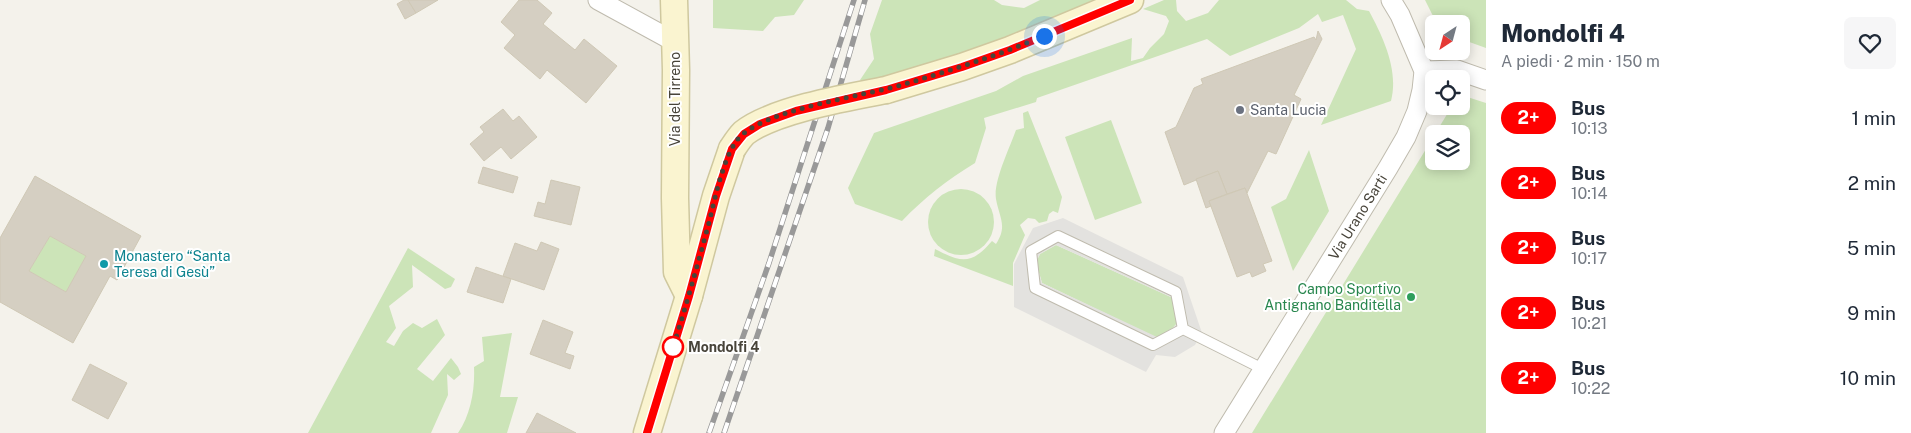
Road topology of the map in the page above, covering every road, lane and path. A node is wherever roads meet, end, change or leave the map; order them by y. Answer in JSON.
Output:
{"nodes":[{"id":1,"x":598,"y":0,"type":"edge"},
{"id":2,"x":674,"y":0,"type":"edge"},
{"id":3,"x":1130,"y":0,"type":"edge"},
{"id":4,"x":1384,"y":0,"type":"edge"},
{"id":5,"x":1397,"y":5,"type":"edge"},
{"id":6,"x":675,"y":42,"type":"junction"},
{"id":7,"x":1424,"y":70,"type":"junction"},
{"id":8,"x":1486,"y":80,"type":"edge"},
{"id":9,"x":716,"y":196,"type":"junction"},
{"id":10,"x":674,"y":198,"type":"junction"},
{"id":11,"x":689,"y":296,"type":"junction"},
{"id":12,"x":1183,"y":329,"type":"junction"},
{"id":13,"x":1263,"y":369,"type":"junction"},
{"id":14,"x":647,"y":433,"type":"edge"},
{"id":15,"x":1224,"y":433,"type":"edge"}],
"edges":[{"from":1,"to":6,"type":"street"},
{"from":2,"to":6,"type":"main road","name":"Via del Tirreno"},
{"from":3,"to":9,"type":"main road","bridge":true},
{"from":4,"to":5,"type":"street"},
{"from":5,"to":7,"type":"street"},
{"from":6,"to":10,"type":"main road","name":"Via del Tirreno"},
{"from":7,"to":8,"type":"street"},
{"from":7,"to":13,"type":"street","name":"Via Urano Sarti"},
{"from":9,"to":10,"type":"main road","name":"Via del Tirreno"},
{"from":9,"to":11,"type":"main road"},
{"from":10,"to":11,"type":"main road","name":"Via del Tirreno"},
{"from":11,"to":14,"type":"main road"},
{"from":12,"to":12,"type":"lane"},
{"from":12,"to":13,"type":"lane"},
{"from":13,"to":15,"type":"street","name":"Via Urano Sarti"}]}
